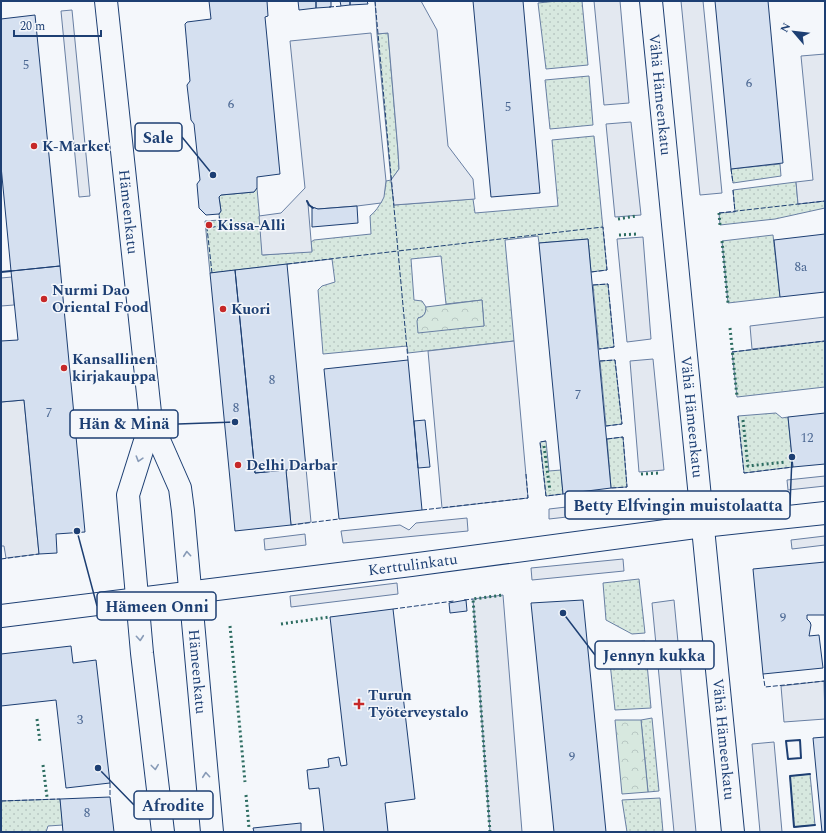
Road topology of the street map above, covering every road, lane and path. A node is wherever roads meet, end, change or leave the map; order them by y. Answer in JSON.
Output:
{"nodes":[{"id":1,"x":106,"y":1,"type":"edge"},
{"id":2,"x":651,"y":1,"type":"edge"},
{"id":3,"x":151,"y":422,"type":"junction"},
{"id":4,"x":825,"y":513,"type":"edge"},
{"id":5,"x":703,"y":526,"type":"junction"},
{"id":6,"x":190,"y":592,"type":"junction"},
{"id":7,"x":137,"y":599,"type":"junction"},
{"id":8,"x":1,"y":616,"type":"edge"},
{"id":9,"x":163,"y":832,"type":"edge"},
{"id":10,"x":212,"y":832,"type":"edge"},
{"id":11,"x":733,"y":832,"type":"edge"}],
"edges":[{"from":1,"to":3,"type":"main road","name":"Hämeenkatu"},
{"from":2,"to":5,"type":"main road","name":"Vähä Hämeenkatu"},
{"from":6,"to":3,"type":"main road","name":"Hämeenkatu","one_way":true},
{"from":3,"to":7,"type":"main road","name":"Hämeenkatu","one_way":true},
{"from":4,"to":5,"type":"main road","name":"Kerttulinkatu"},
{"from":5,"to":6,"type":"main road","name":"Kerttulinkatu"},
{"from":5,"to":11,"type":"main road","name":"Vähä Hämeenkatu"},
{"from":6,"to":7,"type":"main road","name":"Kerttulinkatu"},
{"from":10,"to":6,"type":"main road","name":"Hämeenkatu","one_way":true},
{"from":7,"to":8,"type":"main road","name":"Kerttulinkatu"},
{"from":7,"to":9,"type":"main road","name":"Hämeenkatu","one_way":true}]}
